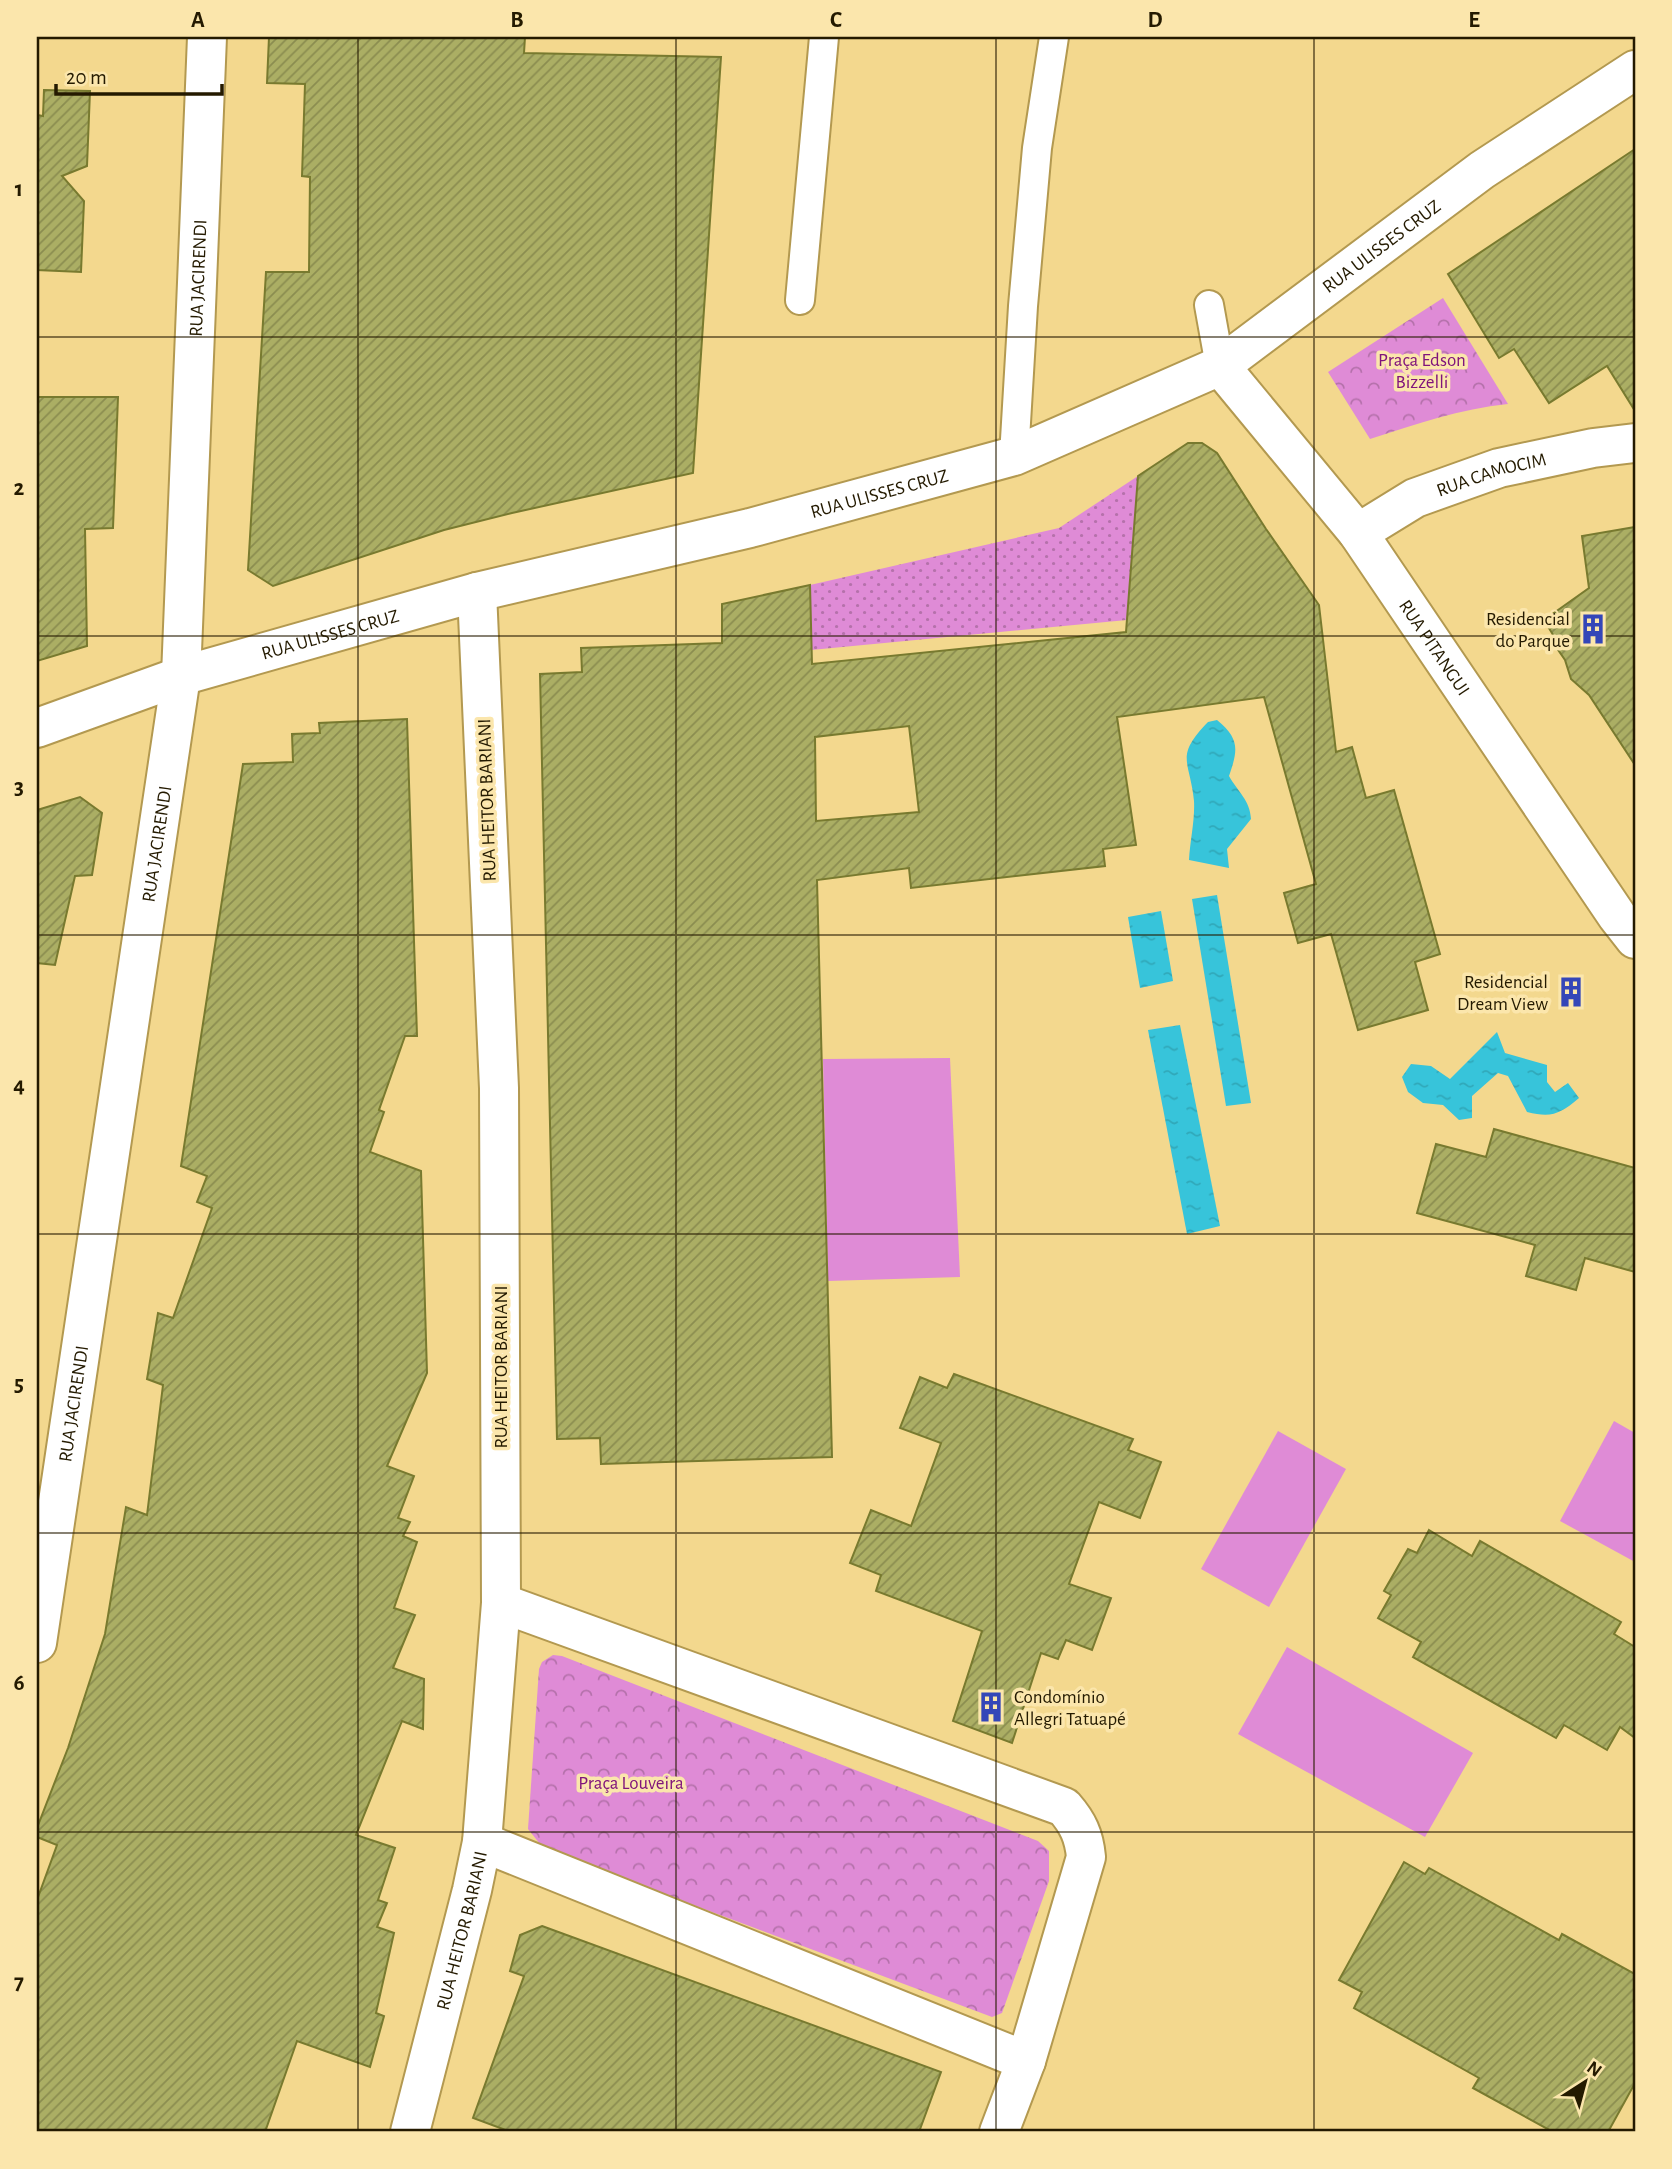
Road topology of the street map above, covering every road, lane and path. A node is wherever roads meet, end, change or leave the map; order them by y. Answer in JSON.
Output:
{"nodes":[{"id":1,"x":207,"y":37,"type":"edge"},
{"id":2,"x":824,"y":37,"type":"edge"},
{"id":3,"x":1054,"y":37,"type":"edge"},
{"id":4,"x":1635,"y":70,"type":"edge"},
{"id":5,"x":800,"y":300,"type":"dead end"},
{"id":6,"x":1209,"y":305,"type":"dead end"},
{"id":7,"x":1220,"y":366,"type":"junction"},
{"id":8,"x":1635,"y":443,"type":"edge"},
{"id":9,"x":1014,"y":456,"type":"junction"},
{"id":10,"x":1358,"y":533,"type":"junction"},
{"id":11,"x":477,"y":592,"type":"junction"},
{"id":12,"x":181,"y":676,"type":"junction"},
{"id":13,"x":37,"y":728,"type":"edge"},
{"id":14,"x":1635,"y":939,"type":"edge"},
{"id":15,"x":501,"y":1603,"type":"junction"},
{"id":16,"x":37,"y":1643,"type":"edge"},
{"id":17,"x":482,"y":1842,"type":"junction"},
{"id":18,"x":1026,"y":2061,"type":"junction"},
{"id":19,"x":410,"y":2132,"type":"edge"},
{"id":20,"x":999,"y":2132,"type":"edge"}],
"edges":[{"from":1,"to":12,"type":"street","name":"RUA JACIRENDI"},
{"from":2,"to":5,"type":"lane"},
{"from":3,"to":9,"type":"lane"},
{"from":4,"to":7,"type":"street","name":"RUA ULISSES CRUZ"},
{"from":6,"to":7,"type":"lane"},
{"from":7,"to":9,"type":"street","name":"RUA ULISSES CRUZ"},
{"from":7,"to":10,"type":"street","name":"RUA PITANGUI"},
{"from":8,"to":10,"type":"street","name":"RUA CAMOCIM"},
{"from":9,"to":11,"type":"street","name":"RUA ULISSES CRUZ"},
{"from":10,"to":14,"type":"street","name":"RUA PITANGUI"},
{"from":11,"to":12,"type":"street","name":"RUA ULISSES CRUZ"},
{"from":11,"to":15,"type":"street","name":"RUA HEITOR BARIANI"},
{"from":12,"to":13,"type":"street","name":"RUA ULISSES CRUZ"},
{"from":12,"to":16,"type":"street","name":"RUA JACIRENDI"},
{"from":15,"to":17,"type":"street","name":"RUA HEITOR BARIANI"},
{"from":15,"to":18,"type":"street"},
{"from":17,"to":18,"type":"street"},
{"from":17,"to":19,"type":"street","name":"RUA HEITOR BARIANI"},
{"from":18,"to":20,"type":"street"}]}
